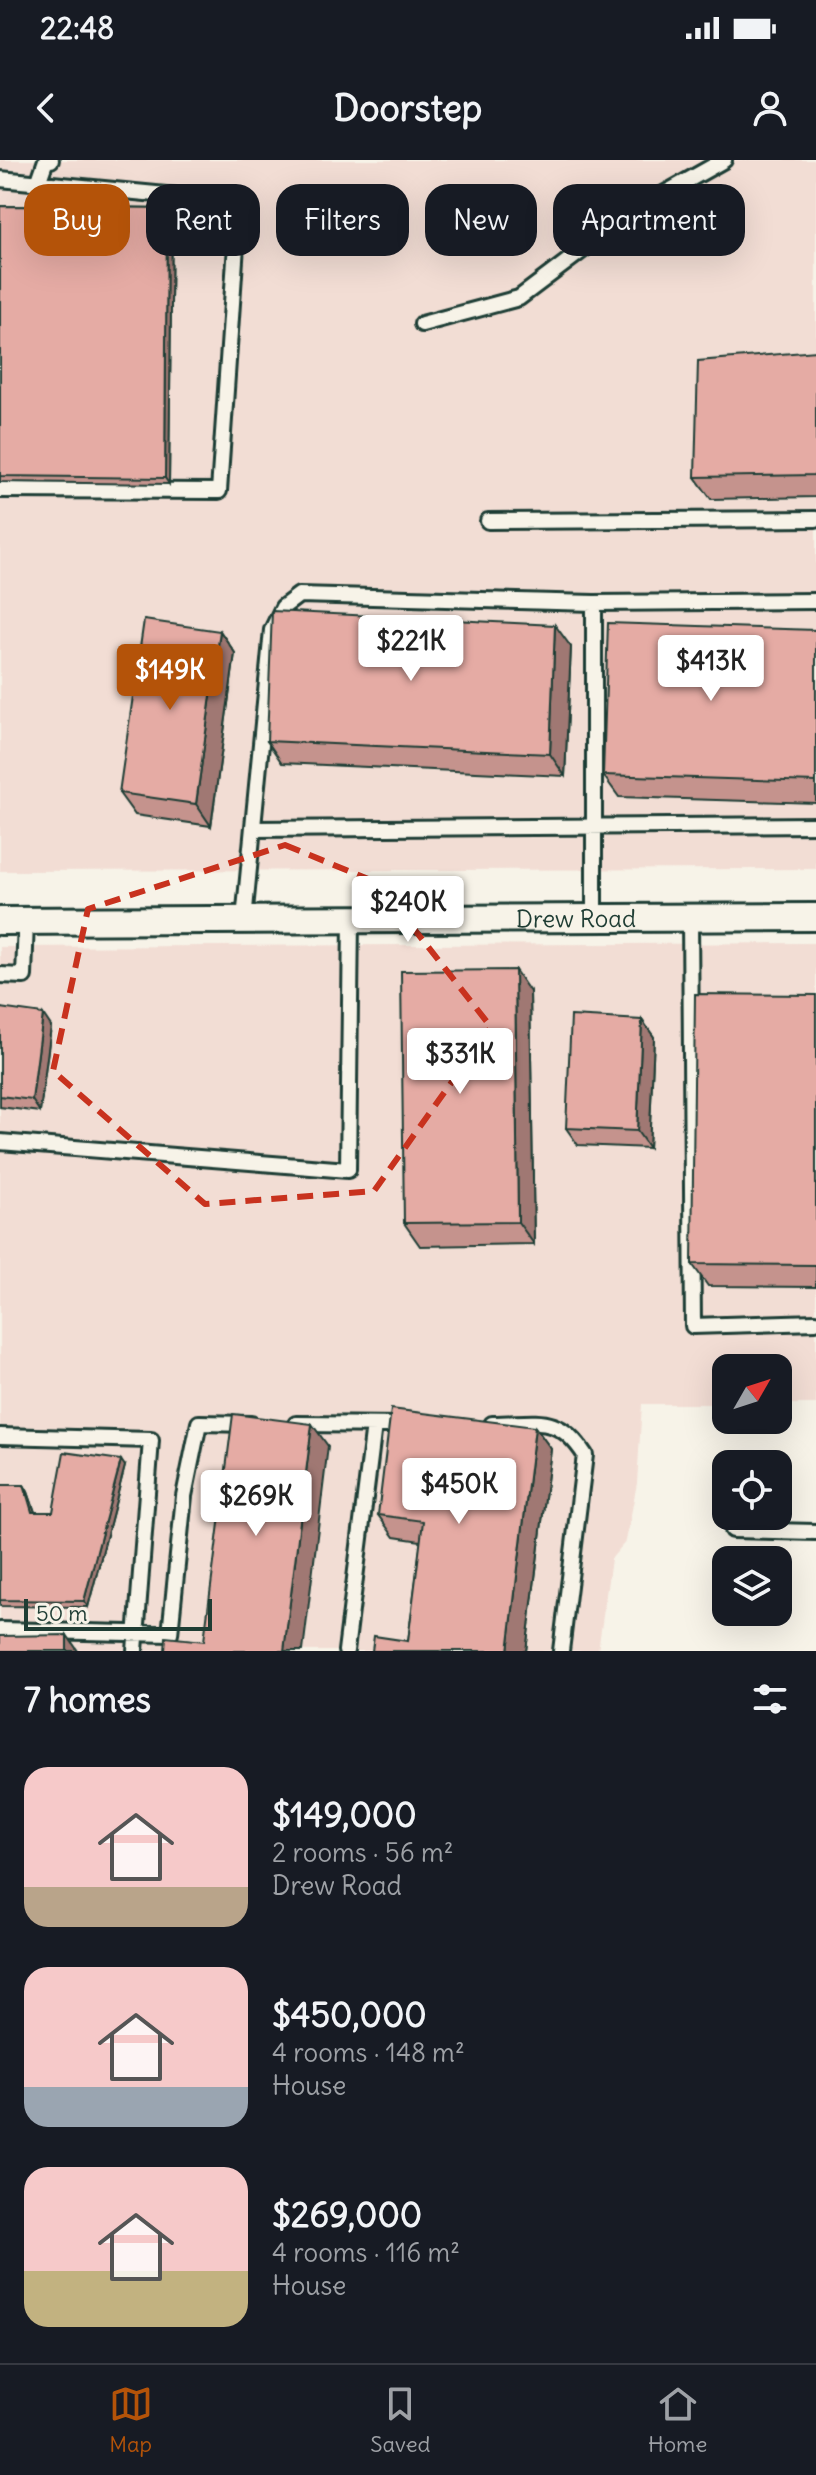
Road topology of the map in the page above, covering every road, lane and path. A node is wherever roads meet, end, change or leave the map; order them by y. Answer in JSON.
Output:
{"nodes":[{"id":1,"x":51,"y":160,"type":"edge"},
{"id":2,"x":724,"y":160,"type":"edge"},
{"id":3,"x":0,"y":179,"type":"edge"},
{"id":4,"x":38,"y":183,"type":"junction"},
{"id":5,"x":422,"y":324,"type":"dead end"},
{"id":6,"x":0,"y":490,"type":"edge"},
{"id":7,"x":816,"y":519,"type":"edge"},
{"id":8,"x":488,"y":521,"type":"dead end"},
{"id":9,"x":816,"y":601,"type":"edge"},
{"id":10,"x":594,"y":603,"type":"junction"},
{"id":11,"x":816,"y":825,"type":"edge"},
{"id":12,"x":593,"y":827,"type":"junction"},
{"id":13,"x":253,"y":829,"type":"junction"},
{"id":14,"x":816,"y":917,"type":"edge"},
{"id":15,"x":594,"y":918,"type":"junction"},
{"id":16,"x":690,"y":918,"type":"junction"},
{"id":17,"x":351,"y":919,"type":"junction"},
{"id":18,"x":244,"y":920,"type":"junction"},
{"id":19,"x":13,"y":921,"type":"edge"},
{"id":20,"x":0,"y":975,"type":"edge"},
{"id":21,"x":0,"y":1142,"type":"edge"},
{"id":22,"x":816,"y":1322,"type":"edge"},
{"id":23,"x":262,"y":1424,"type":"edge"},
{"id":24,"x":278,"y":1424,"type":"edge"},
{"id":25,"x":478,"y":1424,"type":"edge"},
{"id":26,"x":374,"y":1425,"type":"junction"},
{"id":27,"x":419,"y":1425,"type":"edge"},
{"id":28,"x":0,"y":1436,"type":"edge"},
{"id":29,"x":733,"y":1530,"type":"dead end"},
{"id":30,"x":816,"y":1532,"type":"edge"},
{"id":31,"x":0,"y":1630,"type":"edge"},
{"id":32,"x":135,"y":1633,"type":"junction"},
{"id":33,"x":135,"y":1651,"type":"edge"},
{"id":34,"x":346,"y":1651,"type":"edge"},
{"id":35,"x":561,"y":1651,"type":"edge"}],
"edges":[{"from":1,"to":4,"type":"lane"},
{"from":2,"to":5,"type":"lane"},
{"from":3,"to":4,"type":"lane"},
{"from":4,"to":6,"type":"lane"},
{"from":7,"to":8,"type":"lane"},
{"from":9,"to":10,"type":"lane"},
{"from":10,"to":12,"type":"lane"},
{"from":10,"to":13,"type":"lane"},
{"from":11,"to":12,"type":"lane"},
{"from":12,"to":13,"type":"lane"},
{"from":12,"to":15,"type":"lane"},
{"from":13,"to":18,"type":"lane"},
{"from":14,"to":16,"type":"street","name":"Drew Road"},
{"from":15,"to":16,"type":"street","name":"Drew Road"},
{"from":15,"to":17,"type":"street","name":"Drew Road"},
{"from":16,"to":22,"type":"lane"},
{"from":17,"to":18,"type":"street","name":"Drew Road"},
{"from":17,"to":21,"type":"lane"},
{"from":18,"to":19,"type":"street","name":"Drew Road"},
{"from":19,"to":20,"type":"lane"},
{"from":23,"to":32,"type":"lane"},
{"from":24,"to":26,"type":"lane"},
{"from":25,"to":35,"type":"lane"},
{"from":26,"to":27,"type":"lane"},
{"from":26,"to":34,"type":"lane"},
{"from":28,"to":32,"type":"lane"},
{"from":29,"to":30,"type":"lane"},
{"from":31,"to":32,"type":"lane"},
{"from":32,"to":33,"type":"lane"}]}
